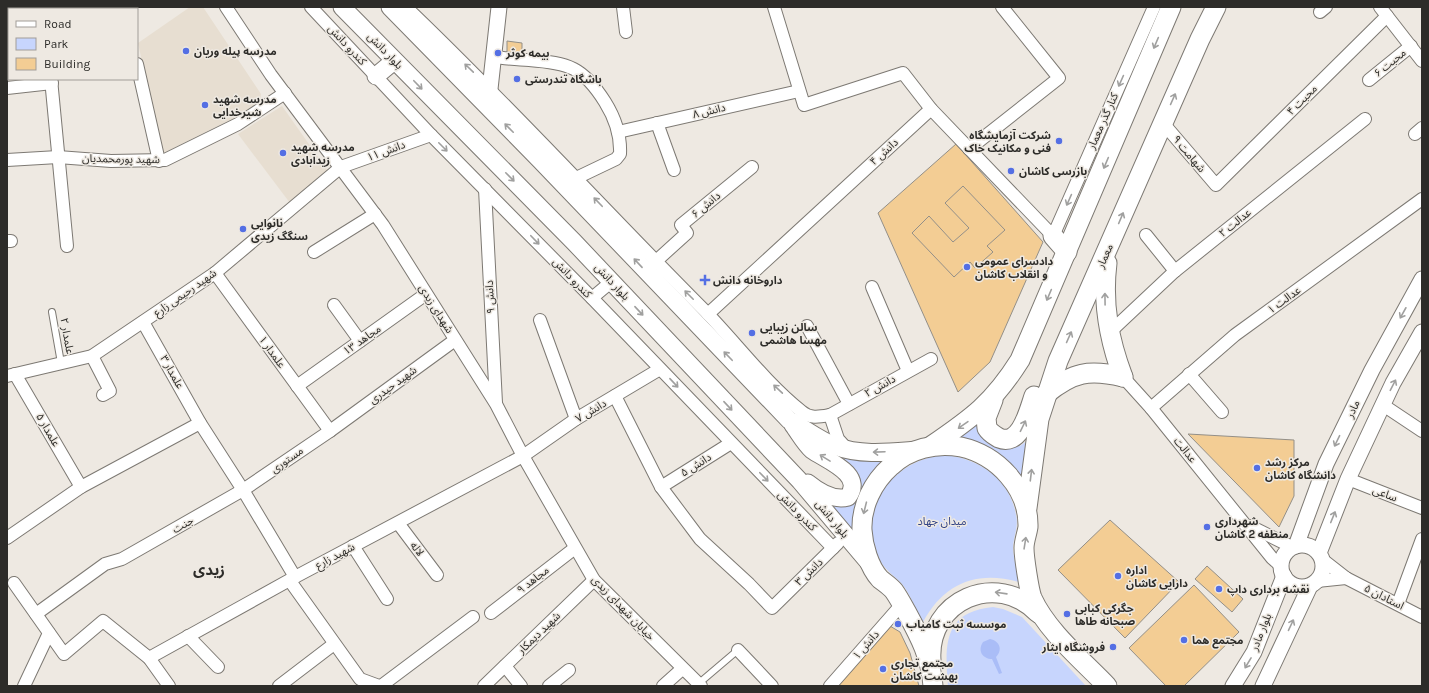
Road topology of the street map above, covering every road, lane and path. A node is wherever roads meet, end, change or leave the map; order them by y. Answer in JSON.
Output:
{"nodes":[{"id":1,"x":226,"y":7,"type":"edge"},
{"id":2,"x":311,"y":7,"type":"edge"},
{"id":3,"x":342,"y":7,"type":"edge"},
{"id":4,"x":390,"y":7,"type":"edge"},
{"id":5,"x":406,"y":7,"type":"edge"},
{"id":6,"x":499,"y":7,"type":"edge"},
{"id":7,"x":623,"y":7,"type":"edge"},
{"id":8,"x":774,"y":7,"type":"edge"},
{"id":9,"x":1002,"y":7,"type":"edge"},
{"id":10,"x":1154,"y":7,"type":"edge"},
{"id":11,"x":1171,"y":7,"type":"edge"},
{"id":12,"x":1216,"y":7,"type":"edge"},
{"id":13,"x":1384,"y":11,"type":"edge"},
{"id":14,"x":626,"y":32,"type":"dead end"},
{"id":15,"x":442,"y":51,"type":"junction"},
{"id":16,"x":1418,"y":54,"type":"edge"},
{"id":17,"x":493,"y":57,"type":"junction"},
{"id":18,"x":394,"y":61,"type":"junction"},
{"id":19,"x":138,"y":68,"type":"edge"},
{"id":20,"x":376,"y":76,"type":"junction"},
{"id":21,"x":1369,"y":80,"type":"dead end"},
{"id":22,"x":51,"y":81,"type":"edge"},
{"id":23,"x":7,"y":88,"type":"edge"},
{"id":24,"x":490,"y":89,"type":"junction"},
{"id":25,"x":799,"y":91,"type":"junction"},
{"id":26,"x":285,"y":93,"type":"junction"},
{"id":27,"x":931,"y":109,"type":"junction"},
{"id":28,"x":1365,"y":119,"type":"dead end"},
{"id":29,"x":657,"y":123,"type":"junction"},
{"id":30,"x":1163,"y":123,"type":"junction"},
{"id":31,"x":618,"y":132,"type":"junction"},
{"id":32,"x":431,"y":135,"type":"junction"},
{"id":33,"x":969,"y":149,"type":"junction"},
{"id":34,"x":58,"y":157,"type":"junction"},
{"id":35,"x":7,"y":160,"type":"edge"},
{"id":36,"x":159,"y":160,"type":"junction"},
{"id":37,"x":341,"y":167,"type":"junction"},
{"id":38,"x":752,"y":167,"type":"dead end"},
{"id":39,"x":674,"y":170,"type":"dead end"},
{"id":40,"x":569,"y":181,"type":"junction"},
{"id":41,"x":1216,"y":185,"type":"joint"},
{"id":42,"x":485,"y":189,"type":"junction"},
{"id":43,"x":1422,"y":199,"type":"edge"},
{"id":44,"x":375,"y":214,"type":"junction"},
{"id":45,"x":1146,"y":235,"type":"dead end"},
{"id":46,"x":1053,"y":236,"type":"junction"},
{"id":47,"x":67,"y":246,"type":"dead end"},
{"id":48,"x":1108,"y":250,"type":"junction"},
{"id":49,"x":314,"y":252,"type":"dead end"},
{"id":50,"x":1067,"y":252,"type":"junction"},
{"id":51,"x":655,"y":262,"type":"junction"},
{"id":52,"x":1175,"y":271,"type":"junction"},
{"id":53,"x":215,"y":273,"type":"junction"},
{"id":54,"x":1422,"y":279,"type":"edge"},
{"id":55,"x":611,"y":282,"type":"junction"},
{"id":56,"x":872,"y":287,"type":"dead end"},
{"id":57,"x":426,"y":294,"type":"junction"},
{"id":58,"x":592,"y":298,"type":"junction"},
{"id":59,"x":334,"y":305,"type":"dead end"},
{"id":60,"x":52,"y":312,"type":"dead end"},
{"id":61,"x":708,"y":314,"type":"junction"},
{"id":62,"x":540,"y":320,"type":"dead end"},
{"id":63,"x":143,"y":322,"type":"junction"},
{"id":64,"x":807,"y":326,"type":"dead end"},
{"id":65,"x":1422,"y":332,"type":"edge"},
{"id":66,"x":1109,"y":333,"type":"junction"},
{"id":67,"x":455,"y":340,"type":"junction"},
{"id":68,"x":360,"y":341,"type":"junction"},
{"id":69,"x":1418,"y":346,"type":"edge"},
{"id":70,"x":92,"y":356,"type":"junction"},
{"id":71,"x":931,"y":359,"type":"dead end"},
{"id":72,"x":1058,"y":361,"type":"junction"},
{"id":73,"x":61,"y":363,"type":"junction"},
{"id":74,"x":660,"y":368,"type":"junction"},
{"id":75,"x":908,"y":371,"type":"junction"},
{"id":76,"x":1189,"y":374,"type":"junction"},
{"id":77,"x":11,"y":375,"type":"edge"},
{"id":78,"x":1123,"y":377,"type":"junction"},
{"id":79,"x":297,"y":386,"type":"junction"},
{"id":80,"x":1046,"y":394,"type":"junction"},
{"id":81,"x":102,"y":395,"type":"dead end"},
{"id":82,"x":996,"y":395,"type":"junction"},
{"id":83,"x":615,"y":396,"type":"junction"},
{"id":84,"x":496,"y":404,"type":"junction"},
{"id":85,"x":849,"y":404,"type":"junction"},
{"id":86,"x":1384,"y":405,"type":"junction"},
{"id":87,"x":1152,"y":408,"type":"junction"},
{"id":88,"x":1222,"y":412,"type":"dead end"},
{"id":89,"x":830,"y":415,"type":"junction"},
{"id":90,"x":576,"y":419,"type":"junction"},
{"id":91,"x":789,"y":420,"type":"junction"},
{"id":92,"x":200,"y":423,"type":"junction"},
{"id":93,"x":330,"y":431,"type":"junction"},
{"id":94,"x":1422,"y":431,"type":"edge"},
{"id":95,"x":731,"y":443,"type":"junction"},
{"id":96,"x":924,"y":448,"type":"junction"},
{"id":97,"x":847,"y":449,"type":"junction"},
{"id":98,"x":523,"y":456,"type":"junction"},
{"id":99,"x":787,"y":467,"type":"junction"},
{"id":100,"x":1348,"y":479,"type":"junction"},
{"id":101,"x":81,"y":487,"type":"junction"},
{"id":102,"x":661,"y":487,"type":"junction"},
{"id":103,"x":243,"y":490,"type":"junction"},
{"id":104,"x":1422,"y":508,"type":"edge"},
{"id":105,"x":1026,"y":514,"type":"junction"},
{"id":106,"x":398,"y":523,"type":"junction"},
{"id":107,"x":1245,"y":524,"type":"junction"},
{"id":108,"x":845,"y":535,"type":"junction"},
{"id":109,"x":7,"y":538,"type":"edge"},
{"id":110,"x":1422,"y":539,"type":"edge"},
{"id":111,"x":354,"y":546,"type":"junction"},
{"id":112,"x":1294,"y":546,"type":"junction"},
{"id":113,"x":575,"y":548,"type":"junction"},
{"id":114,"x":834,"y":548,"type":"junction"},
{"id":115,"x":1420,"y":552,"type":"edge"},
{"id":116,"x":1321,"y":556,"type":"junction"},
{"id":117,"x":872,"y":566,"type":"junction"},
{"id":118,"x":1283,"y":572,"type":"junction"},
{"id":119,"x":437,"y":575,"type":"dead end"},
{"id":120,"x":1346,"y":578,"type":"junction"},
{"id":121,"x":292,"y":579,"type":"junction"},
{"id":122,"x":594,"y":580,"type":"junction"},
{"id":123,"x":14,"y":583,"type":"dead end"},
{"id":124,"x":1314,"y":583,"type":"junction"},
{"id":125,"x":387,"y":599,"type":"dead end"},
{"id":126,"x":902,"y":604,"type":"junction"},
{"id":127,"x":1398,"y":604,"type":"junction"},
{"id":128,"x":491,"y":613,"type":"dead end"},
{"id":129,"x":36,"y":614,"type":"junction"},
{"id":130,"x":473,"y":617,"type":"dead end"},
{"id":131,"x":1422,"y":617,"type":"edge"},
{"id":132,"x":1045,"y":620,"type":"junction"},
{"id":133,"x":49,"y":633,"type":"junction"},
{"id":134,"x":188,"y":636,"type":"junction"},
{"id":135,"x":334,"y":644,"type":"junction"},
{"id":136,"x":738,"y":650,"type":"joint"},
{"id":137,"x":149,"y":658,"type":"junction"},
{"id":138,"x":505,"y":666,"type":"junction"},
{"id":139,"x":218,"y":668,"type":"dead end"},
{"id":140,"x":682,"y":669,"type":"junction"},
{"id":141,"x":570,"y":670,"type":"dead end"},
{"id":142,"x":932,"y":677,"type":"edge"},
{"id":143,"x":1102,"y":681,"type":"edge"},
{"id":144,"x":700,"y":685,"type":"edge"},
{"id":145,"x":24,"y":686,"type":"edge"},
{"id":146,"x":169,"y":686,"type":"edge"},
{"id":147,"x":278,"y":686,"type":"edge"},
{"id":148,"x":380,"y":686,"type":"edge"},
{"id":149,"x":484,"y":686,"type":"edge"},
{"id":150,"x":522,"y":686,"type":"edge"},
{"id":151,"x":549,"y":686,"type":"edge"},
{"id":152,"x":663,"y":686,"type":"edge"},
{"id":153,"x":772,"y":686,"type":"edge"},
{"id":154,"x":830,"y":686,"type":"edge"},
{"id":155,"x":1113,"y":686,"type":"edge"},
{"id":156,"x":1233,"y":686,"type":"edge"},
{"id":157,"x":1262,"y":686,"type":"edge"}],
"edges":[{"from":1,"to":26,"type":"street","name":"شهدای زیدی"},
{"from":2,"to":20,"type":"street","name":"کندرو دانش"},
{"from":3,"to":18,"type":"main road","name":"بلوار دانش"},
{"from":4,"to":15,"type":"main road"},
{"from":5,"to":15,"type":"street"},
{"from":6,"to":17,"type":"street"},
{"from":7,"to":14,"type":"street"},
{"from":8,"to":25,"type":"street"},
{"from":9,"to":33,"type":"street"},
{"from":10,"to":46,"type":"street","name":"کنار گذر معمار","one_way":true},
{"from":11,"to":50,"type":"main road","one_way":true},
{"from":30,"to":12,"type":"main road","name":"معمار","one_way":true},
{"from":13,"to":16,"type":"street"},
{"from":13,"to":41,"type":"street","name":"محبت ۴"},
{"from":24,"to":15,"type":"street","one_way":true},
{"from":40,"to":15,"type":"main road","one_way":true},
{"from":16,"to":21,"type":"street","name":"محبت ۶"},
{"from":17,"to":24,"type":"street"},
{"from":17,"to":31,"type":"street"},
{"from":18,"to":20,"type":"main road"},
{"from":18,"to":55,"type":"main road","name":"بلوار دانش","one_way":true},
{"from":19,"to":36,"type":"street"},
{"from":20,"to":32,"type":"street","name":"کندرو دانش"},
{"from":22,"to":23,"type":"street"},
{"from":22,"to":34,"type":"street"},
{"from":24,"to":40,"type":"street"},
{"from":25,"to":27,"type":"street"},
{"from":25,"to":29,"type":"street","name":"دانش ۸"},
{"from":26,"to":36,"type":"street","name":"شهید پورمحمدیان"},
{"from":26,"to":37,"type":"street","name":"شهدای زیدی"},
{"from":27,"to":33,"type":"street"},
{"from":27,"to":61,"type":"street","name":"دانش ۴"},
{"from":28,"to":52,"type":"street","name":"عدالت ۲"},
{"from":29,"to":31,"type":"street","name":"دانش ۸"},
{"from":29,"to":39,"type":"street"},
{"from":30,"to":41,"type":"street","name":"شهامت ۹"},
{"from":48,"to":30,"type":"main road","name":"معمار","one_way":true},
{"from":31,"to":40,"type":"street"},
{"from":32,"to":37,"type":"street","name":"دانش ۱۱"},
{"from":32,"to":42,"type":"street","name":"کندرو دانش","one_way":true},
{"from":33,"to":46,"type":"street"},
{"from":34,"to":35,"type":"street","name":"شهید پورمحمدیان"},
{"from":34,"to":36,"type":"street","name":"شهید پورمحمدیان"},
{"from":34,"to":47,"type":"street"},
{"from":37,"to":44,"type":"street","name":"شهدای زیدی"},
{"from":37,"to":53,"type":"street","name":"شهید رحیمی زارع"},
{"from":38,"to":51,"type":"street","name":"دانش ۶"},
{"from":51,"to":40,"type":"street","one_way":true},
{"from":91,"to":40,"type":"main road","one_way":true},
{"from":42,"to":58,"type":"street","name":"کندرو دانش","one_way":true},
{"from":42,"to":84,"type":"street","name":"دانش ۹"},
{"from":43,"to":76,"type":"street","name":"عدالت ۱"},
{"from":44,"to":49,"type":"street"},
{"from":44,"to":57,"type":"street","name":"شهدای زیدی"},
{"from":45,"to":52,"type":"street"},
{"from":46,"to":50,"type":"main road"},
{"from":66,"to":48,"type":"main road","one_way":true},
{"from":72,"to":48,"type":"main road","name":"معمار","one_way":true},
{"from":50,"to":82,"type":"main road","one_way":true},
{"from":61,"to":51,"type":"street","one_way":true},
{"from":52,"to":66,"type":"street","name":"عدالت ۲"},
{"from":53,"to":63,"type":"street","name":"شهید رحیمی زارع"},
{"from":53,"to":79,"type":"street","name":"علمدار ۱"},
{"from":54,"to":112,"type":"street","name":"مادر","one_way":true},
{"from":55,"to":58,"type":"street"},
{"from":55,"to":99,"type":"main road","name":"بلوار دانش","one_way":true},
{"from":56,"to":75,"type":"street"},
{"from":57,"to":67,"type":"street","name":"شهدای زیدی"},
{"from":57,"to":68,"type":"street","name":"مجاهد ۱۳"},
{"from":58,"to":74,"type":"street","name":"کندرو دانش"},
{"from":59,"to":68,"type":"street"},
{"from":60,"to":73,"type":"lane","name":"علمدار ۲"},
{"from":89,"to":61,"type":"street","one_way":true},
{"from":62,"to":90,"type":"street"},
{"from":63,"to":70,"type":"street","name":"شهید رحیمی زارع"},
{"from":63,"to":92,"type":"street","name":"علمدار ۳"},
{"from":64,"to":85,"type":"street"},
{"from":65,"to":69,"type":"street"},
{"from":66,"to":78,"type":"main road"},
{"from":67,"to":84,"type":"street","name":"شهدای زیدی"},
{"from":67,"to":93,"type":"street","name":"شهید حیدری"},
{"from":68,"to":79,"type":"street","name":"مجاهد ۱۳"},
{"from":86,"to":69,"type":"street","one_way":true},
{"from":70,"to":73,"type":"street","name":"شهید رحیمی زارع"},
{"from":70,"to":81,"type":"street"},
{"from":71,"to":75,"type":"street","name":"دانش ۲"},
{"from":72,"to":80,"type":"main road","name":"معمار"},
{"from":82,"to":72,"type":"main road","one_way":true},
{"from":73,"to":77,"type":"street","name":"شهید رحیمی زارع"},
{"from":74,"to":83,"type":"street","name":"دانش ۷"},
{"from":74,"to":95,"type":"street","name":"کندرو دانش","one_way":true},
{"from":75,"to":85,"type":"street","name":"دانش ۲"},
{"from":76,"to":87,"type":"street","name":"عدالت ۱"},
{"from":76,"to":88,"type":"street"},
{"from":77,"to":101,"type":"street","name":"علمدار ۵"},
{"from":78,"to":80,"type":"main road"},
{"from":78,"to":87,"type":"street","name":"عدالت"},
{"from":79,"to":93,"type":"street","name":"علمدار ۱"},
{"from":105,"to":80,"type":"main road","name":"معمار","one_way":true},
{"from":82,"to":96,"type":"main road","one_way":true},
{"from":83,"to":90,"type":"street","name":"دانش ۷"},
{"from":83,"to":102,"type":"street"},
{"from":84,"to":98,"type":"street","name":"شهدای زیدی"},
{"from":85,"to":89,"type":"street","name":"دانش ۲"},
{"from":86,"to":94,"type":"street"},
{"from":86,"to":100,"type":"street"},
{"from":87,"to":107,"type":"street","name":"عدالت"},
{"from":89,"to":97,"type":"street"},
{"from":90,"to":98,"type":"street","name":"دانش ۷"},
{"from":91,"to":97,"type":"main road"},
{"from":99,"to":91,"type":"main road","one_way":true},
{"from":92,"to":101,"type":"street"},
{"from":92,"to":103,"type":"street","name":"علمدار ۳"},
{"from":93,"to":103,"type":"street","name":"مستوری"},
{"from":95,"to":102,"type":"street","name":"دانش ۵"},
{"from":95,"to":114,"type":"street","name":"کندرو دانش","one_way":true},
{"from":96,"to":97,"type":"main road","one_way":true},
{"from":96,"to":105,"type":"main road"},
{"from":96,"to":117,"type":"main road","one_way":true},
{"from":98,"to":106,"type":"street","name":"شهید زارع"},
{"from":98,"to":113,"type":"street","name":"خیابان شهدای زیدی"},
{"from":99,"to":108,"type":"main road","name":"بلوار دانش"},
{"from":100,"to":104,"type":"street","name":"ساعی"},
{"from":116,"to":100,"type":"street","one_way":true},
{"from":101,"to":109,"type":"street"},
{"from":102,"to":114,"type":"street","name":"دانش ۳"},
{"from":103,"to":121,"type":"street","name":"علمدار ۳"},
{"from":103,"to":129,"type":"street","name":"جنت"},
{"from":132,"to":105,"type":"main road","one_way":true},
{"from":106,"to":111,"type":"street","name":"شهید زارع"},
{"from":106,"to":119,"type":"street","name":"لاله"},
{"from":107,"to":112,"type":"street"},
{"from":107,"to":118,"type":"street","name":"عدالت"},
{"from":108,"to":114,"type":"street","name":"دانش ۳"},
{"from":108,"to":117,"type":"main road","name":"بلوار دانش"},
{"from":110,"to":115,"type":"street"},
{"from":111,"to":121,"type":"street","name":"شهید زارع"},
{"from":111,"to":125,"type":"street"},
{"from":112,"to":116,"type":"street"},
{"from":112,"to":118,"type":"street"},
{"from":113,"to":122,"type":"street","name":"خیابان شهدای زیدی"},
{"from":113,"to":128,"type":"street","name":"مجاهد ۹"},
{"from":115,"to":127,"type":"street"},
{"from":116,"to":120,"type":"street","name":"استادان ۵"},
{"from":116,"to":124,"type":"street"},
{"from":117,"to":126,"type":"main road"},
{"from":118,"to":124,"type":"street"},
{"from":118,"to":156,"type":"street","name":"بلوار مادر","one_way":true},
{"from":120,"to":124,"type":"street"},
{"from":120,"to":127,"type":"street","name":"استادان ۵"},
{"from":121,"to":134,"type":"street","name":"شهید زارع"},
{"from":121,"to":135,"type":"street","name":"علمدار ۳"},
{"from":122,"to":138,"type":"street","name":"شهید دیمکار"},
{"from":122,"to":140,"type":"street","name":"خیابان شهدای زیدی"},
{"from":123,"to":129,"type":"street"},
{"from":157,"to":124,"type":"street","one_way":true},
{"from":126,"to":142,"type":"main road"},
{"from":126,"to":154,"type":"street","name":"دانش ۱"},
{"from":127,"to":131,"type":"street","name":"استادان ۵"},
{"from":129,"to":133,"type":"street"},
{"from":130,"to":148,"type":"street"},
{"from":132,"to":142,"type":"main road","one_way":true},
{"from":132,"to":143,"type":"main road"},
{"from":133,"to":137,"type":"street"},
{"from":133,"to":145,"type":"street"},
{"from":134,"to":137,"type":"street","name":"شهید زارع"},
{"from":134,"to":139,"type":"street"},
{"from":135,"to":147,"type":"street"},
{"from":135,"to":148,"type":"street","name":"علمدار ۳"},
{"from":136,"to":144,"type":"lane"},
{"from":136,"to":153,"type":"street"},
{"from":137,"to":146,"type":"street"},
{"from":138,"to":149,"type":"street","name":"شهید دیمکار"},
{"from":138,"to":150,"type":"street"},
{"from":140,"to":144,"type":"street","name":"خیابان شهدای زیدی"},
{"from":140,"to":152,"type":"street"},
{"from":141,"to":151,"type":"street"},
{"from":143,"to":155,"type":"street"}]}
